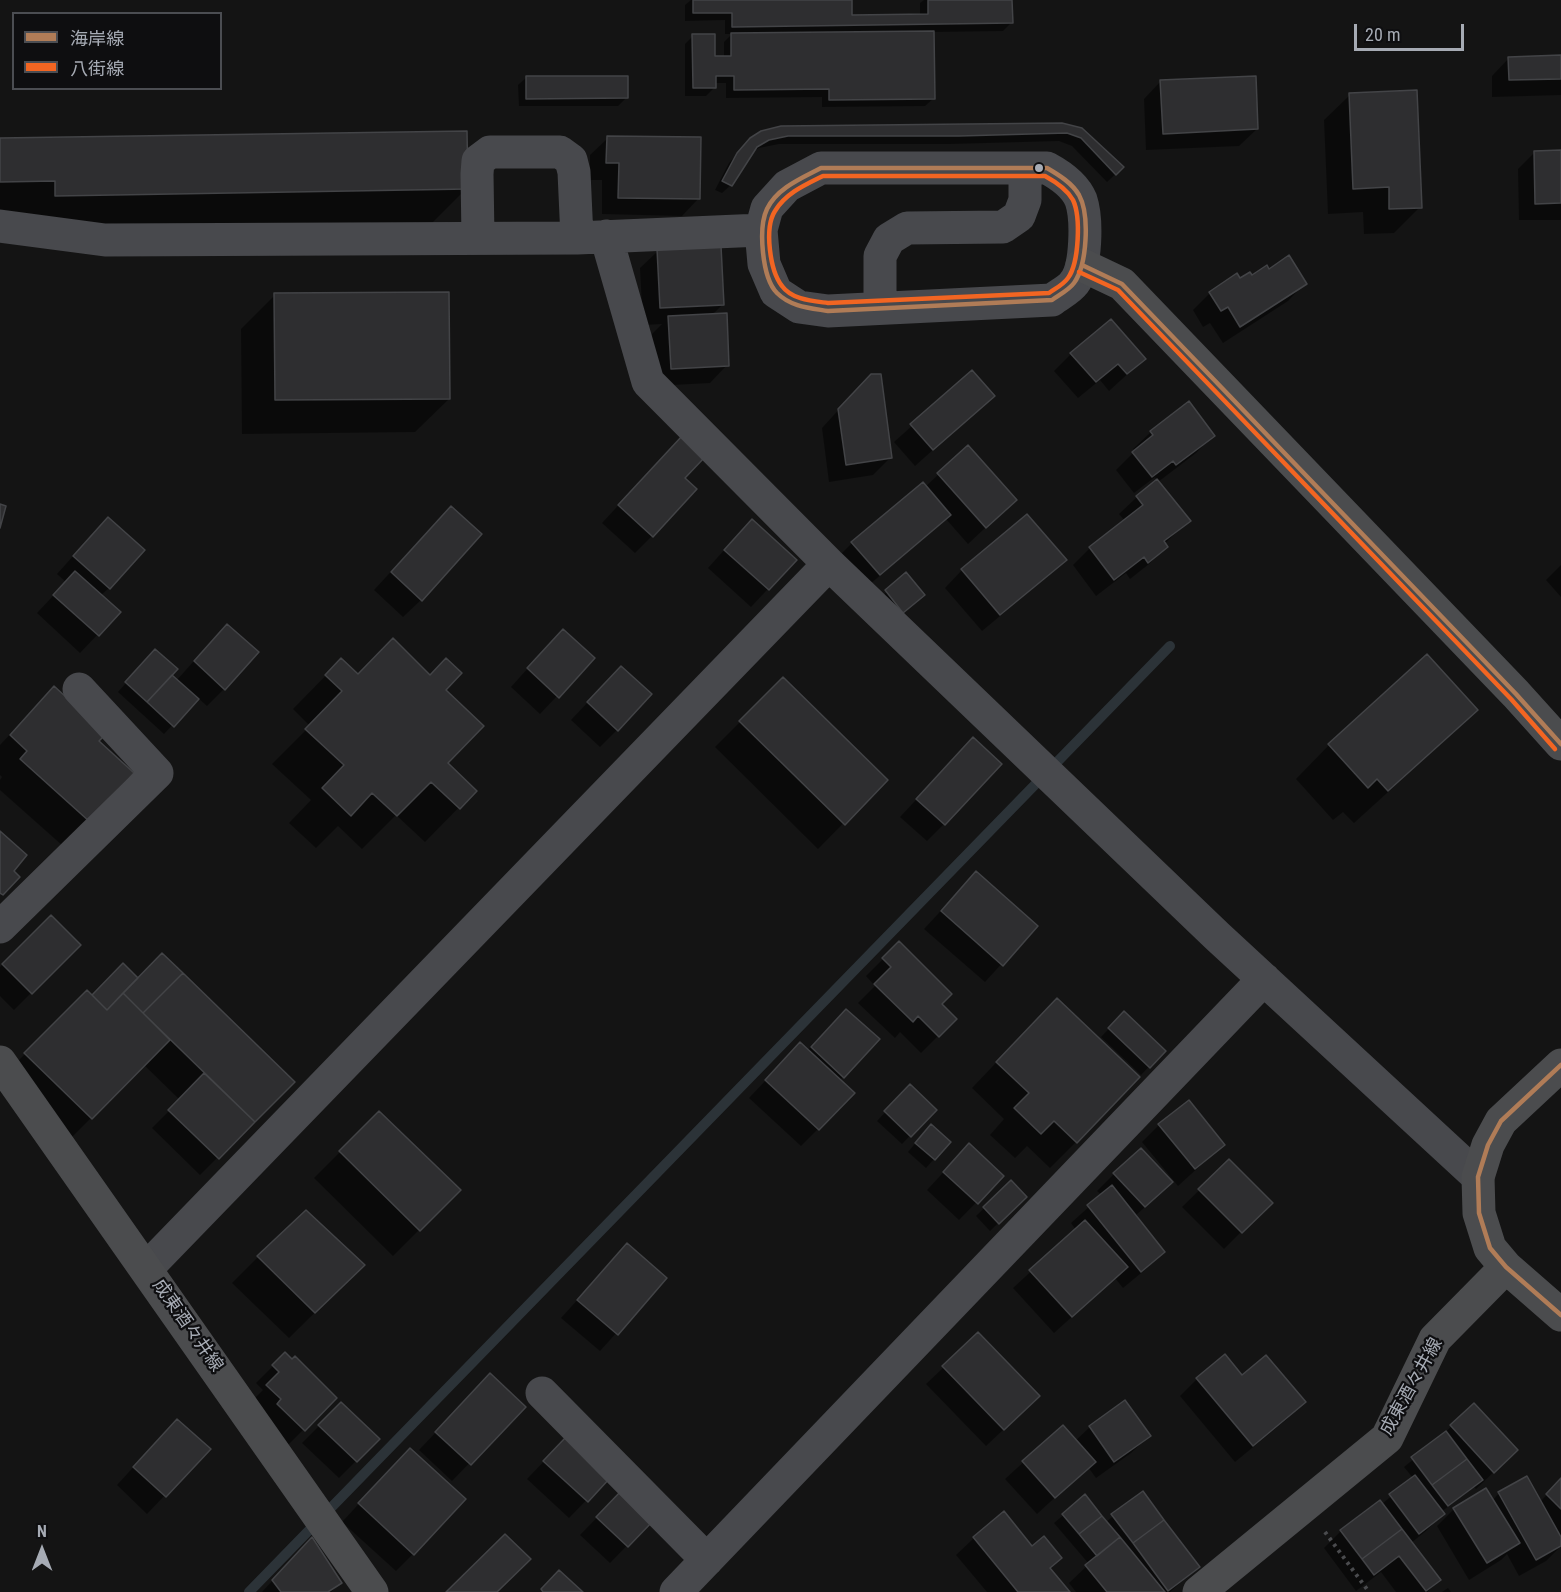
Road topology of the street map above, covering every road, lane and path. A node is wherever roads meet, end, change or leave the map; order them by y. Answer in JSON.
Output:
{"nodes":[{"id":1,"x":1025,"y":168,"type":"junction"},
{"id":2,"x":0,"y":226,"type":"edge"},
{"id":3,"x":761,"y":230,"type":"junction"},
{"id":4,"x":592,"y":237,"type":"junction"},
{"id":5,"x":478,"y":238,"type":"junction"},
{"id":6,"x":1082,"y":265,"type":"junction"},
{"id":7,"x":880,"y":308,"type":"junction"},
{"id":8,"x":829,"y":564,"type":"junction"},
{"id":9,"x":79,"y":689,"type":"dead end"},
{"id":10,"x":1561,"y":744,"type":"edge"},
{"id":11,"x":0,"y":927,"type":"edge"},
{"id":12,"x":1264,"y":980,"type":"junction"},
{"id":13,"x":0,"y":1062,"type":"edge"},
{"id":14,"x":1561,"y":1065,"type":"edge"},
{"id":15,"x":1478,"y":1177,"type":"junction"},
{"id":16,"x":1506,"y":1267,"type":"junction"},
{"id":17,"x":146,"y":1269,"type":"junction"},
{"id":18,"x":1561,"y":1315,"type":"edge"},
{"id":19,"x":542,"y":1393,"type":"dead end"},
{"id":20,"x":1305,"y":1504,"type":"junction"},
{"id":21,"x":707,"y":1560,"type":"junction"},
{"id":22,"x":372,"y":1592,"type":"edge"},
{"id":23,"x":676,"y":1592,"type":"edge"},
{"id":24,"x":1199,"y":1592,"type":"edge"},
{"id":25,"x":1369,"y":1592,"type":"edge"}],
"edges":[{"from":1,"to":3,"type":"street"},
{"from":1,"to":6,"type":"street"},
{"from":1,"to":7,"type":"street"},
{"from":2,"to":5,"type":"street"},
{"from":3,"to":4,"type":"street"},
{"from":3,"to":7,"type":"street"},
{"from":4,"to":5,"type":"street"},
{"from":4,"to":5,"type":"street"},
{"from":4,"to":8,"type":"street"},
{"from":6,"to":7,"type":"street"},
{"from":6,"to":10,"type":"main road"},
{"from":8,"to":12,"type":"street"},
{"from":8,"to":17,"type":"street"},
{"from":9,"to":11,"type":"street"},
{"from":12,"to":15,"type":"street"},
{"from":12,"to":21,"type":"street"},
{"from":13,"to":17,"type":"main road","name":"成東酒々井線"},
{"from":14,"to":15,"type":"main road"},
{"from":15,"to":16,"type":"main road"},
{"from":16,"to":18,"type":"main road"},
{"from":16,"to":20,"type":"main road","name":"成東酒々井線"},
{"from":17,"to":22,"type":"main road","name":"成東酒々井線"},
{"from":19,"to":21,"type":"street"},
{"from":20,"to":24,"type":"main road","name":"成東酒々井線"},
{"from":20,"to":25,"type":"path"},
{"from":21,"to":23,"type":"street"}]}
